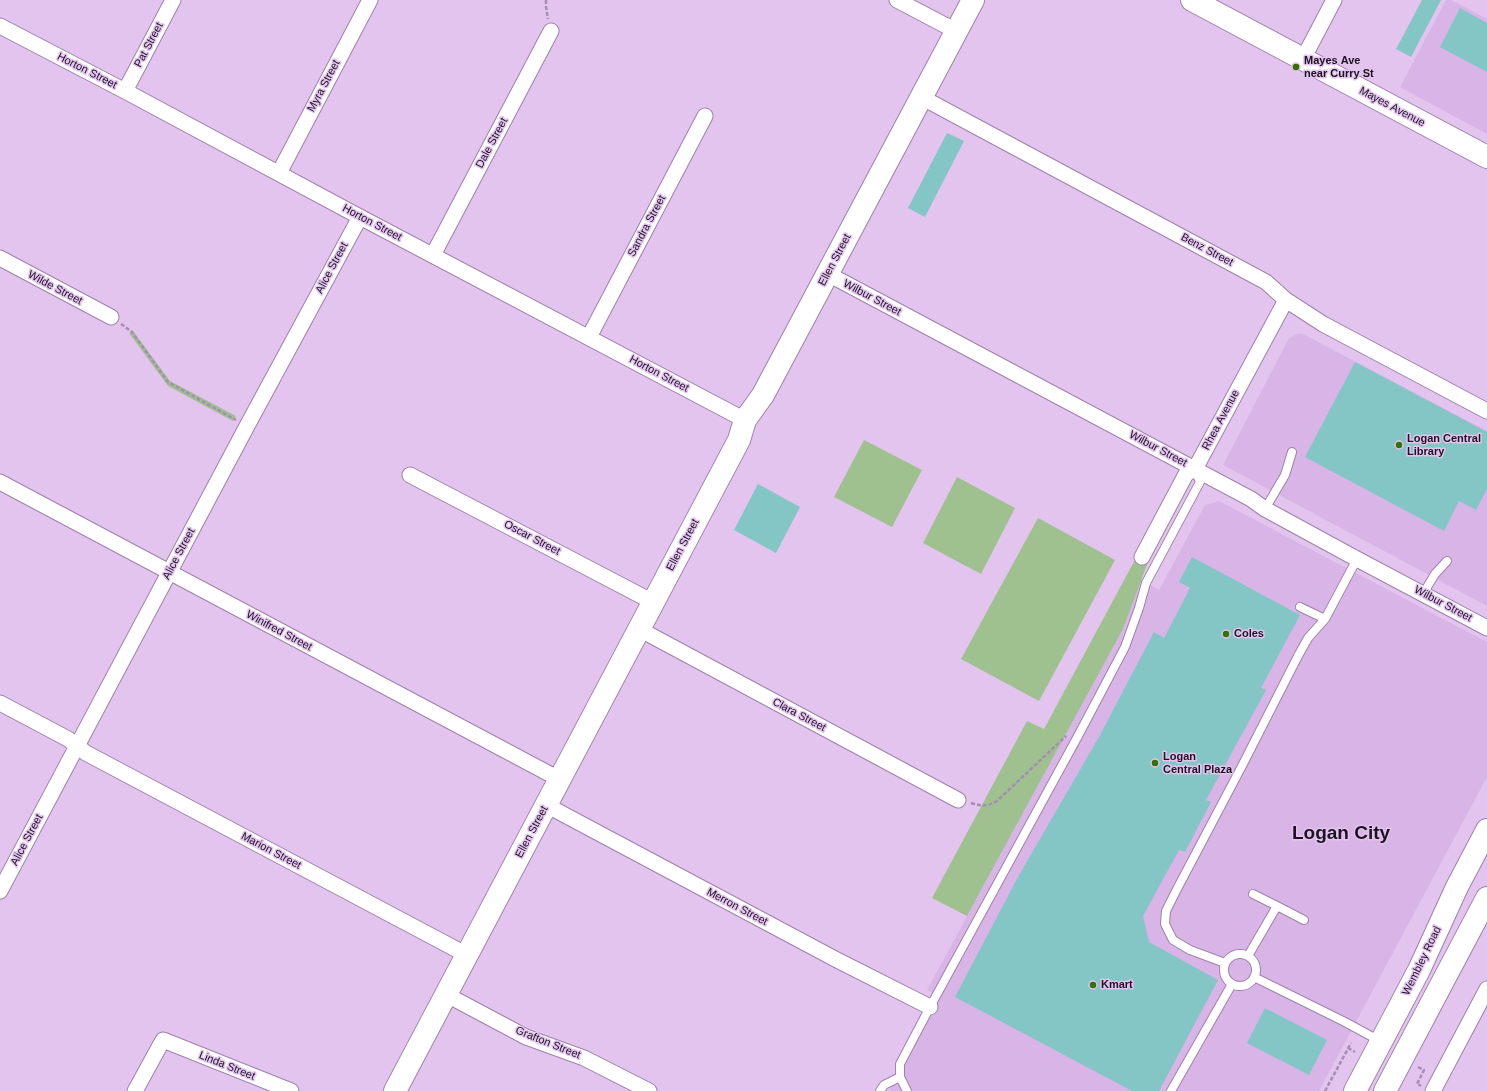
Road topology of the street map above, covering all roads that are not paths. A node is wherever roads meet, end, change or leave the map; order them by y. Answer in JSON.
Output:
{"nodes":[{"id":1,"x":173,"y":0,"type":"edge"},
{"id":2,"x":370,"y":0,"type":"edge"},
{"id":3,"x":897,"y":0,"type":"edge"},
{"id":4,"x":973,"y":0,"type":"edge"},
{"id":5,"x":1192,"y":0,"type":"edge"},
{"id":6,"x":1334,"y":0,"type":"edge"},
{"id":7,"x":0,"y":26,"type":"edge"},
{"id":8,"x":551,"y":31,"type":"road end"},
{"id":9,"x":956,"y":31,"type":"junction"},
{"id":10,"x":1303,"y":59,"type":"junction"},
{"id":11,"x":125,"y":91,"type":"junction"},
{"id":12,"x":921,"y":97,"type":"junction"},
{"id":13,"x":705,"y":116,"type":"dead end"},
{"id":14,"x":1487,"y":157,"type":"edge"},
{"id":15,"x":279,"y":173,"type":"junction"},
{"id":16,"x":360,"y":217,"type":"junction"},
{"id":17,"x":433,"y":255,"type":"junction"},
{"id":18,"x":0,"y":258,"type":"edge"},
{"id":19,"x":828,"y":274,"type":"junction"},
{"id":20,"x":1286,"y":300,"type":"junction"},
{"id":21,"x":111,"y":317,"type":"road end"},
{"id":22,"x":589,"y":337,"type":"junction"},
{"id":23,"x":1487,"y":411,"type":"edge"},
{"id":24,"x":745,"y":420,"type":"junction"},
{"id":25,"x":1292,"y":452,"type":"dead end"},
{"id":26,"x":1195,"y":469,"type":"junction"},
{"id":27,"x":410,"y":475,"type":"dead end"},
{"id":28,"x":0,"y":482,"type":"edge"},
{"id":29,"x":1265,"y":509,"type":"junction"},
{"id":30,"x":1142,"y":557,"type":"dead end"},
{"id":31,"x":1356,"y":559,"type":"junction"},
{"id":32,"x":1447,"y":561,"type":"dead end"},
{"id":33,"x":170,"y":572,"type":"junction"},
{"id":34,"x":1423,"y":594,"type":"junction"},
{"id":35,"x":653,"y":602,"type":"junction"},
{"id":36,"x":1300,"y":607,"type":"dead end"},
{"id":37,"x":1325,"y":619,"type":"junction"},
{"id":38,"x":1487,"y":628,"type":"edge"},
{"id":39,"x":639,"y":629,"type":"junction"},
{"id":40,"x":0,"y":703,"type":"edge"},
{"id":41,"x":76,"y":746,"type":"junction"},
{"id":42,"x":559,"y":779,"type":"junction"},
{"id":43,"x":958,"y":800,"type":"road end"},
{"id":44,"x":546,"y":805,"type":"junction"},
{"id":45,"x":1487,"y":830,"type":"edge"},
{"id":46,"x":0,"y":891,"type":"edge"},
{"id":47,"x":1253,"y":894,"type":"dead end"},
{"id":48,"x":1487,"y":898,"type":"edge"},
{"id":49,"x":1276,"y":906,"type":"junction"},
{"id":50,"x":1304,"y":920,"type":"dead end"},
{"id":51,"x":467,"y":955,"type":"junction"},
{"id":52,"x":1248,"y":956,"type":"junction"},
{"id":53,"x":1225,"y":963,"type":"junction"},
{"id":54,"x":1254,"y":977,"type":"junction"},
{"id":55,"x":1232,"y":984,"type":"junction"},
{"id":56,"x":1487,"y":989,"type":"edge"},
{"id":57,"x":447,"y":995,"type":"junction"},
{"id":58,"x":930,"y":1007,"type":"junction"},
{"id":59,"x":1381,"y":1042,"type":"junction"},
{"id":60,"x":900,"y":1077,"type":"junction"},
{"id":61,"x":136,"y":1091,"type":"edge"},
{"id":62,"x":291,"y":1091,"type":"edge"},
{"id":63,"x":395,"y":1091,"type":"edge"},
{"id":64,"x":649,"y":1091,"type":"edge"},
{"id":65,"x":880,"y":1091,"type":"edge"},
{"id":66,"x":907,"y":1091,"type":"edge"},
{"id":67,"x":1171,"y":1091,"type":"edge"},
{"id":68,"x":1355,"y":1091,"type":"edge"},
{"id":69,"x":1385,"y":1091,"type":"edge"},
{"id":70,"x":1433,"y":1091,"type":"edge"}],
"edges":[{"from":1,"to":11,"type":"street","name":"Pat Street"},
{"from":2,"to":15,"type":"street","name":"Myra Street"},
{"from":3,"to":9,"type":"street"},
{"from":4,"to":9,"type":"street","name":"Ellen Street"},
{"from":5,"to":10,"type":"street","name":"Mayes Avenue"},
{"from":6,"to":10,"type":"street"},
{"from":7,"to":11,"type":"street","name":"Horton Street"},
{"from":8,"to":17,"type":"street","name":"Dale Street"},
{"from":9,"to":12,"type":"street","name":"Ellen Street"},
{"from":10,"to":14,"type":"street","name":"Mayes Avenue"},
{"from":11,"to":15,"type":"street","name":"Horton Street"},
{"from":12,"to":19,"type":"street","name":"Ellen Street"},
{"from":12,"to":20,"type":"street","name":"Benz Street"},
{"from":13,"to":22,"type":"street","name":"Sandra Street"},
{"from":15,"to":16,"type":"street","name":"Horton Street"},
{"from":16,"to":17,"type":"street","name":"Horton Street"},
{"from":16,"to":33,"type":"street","name":"Alice Street"},
{"from":17,"to":22,"type":"street","name":"Horton Street"},
{"from":18,"to":21,"type":"street","name":"Wilde Street"},
{"from":19,"to":24,"type":"street","name":"Ellen Street"},
{"from":19,"to":26,"type":"street","name":"Wilbur Street"},
{"from":20,"to":23,"type":"street","name":"Benz Street"},
{"from":20,"to":26,"type":"street","name":"Rhea Avenue"},
{"from":22,"to":24,"type":"street","name":"Horton Street"},
{"from":24,"to":35,"type":"street","name":"Ellen Street"},
{"from":25,"to":29,"type":"lane"},
{"from":26,"to":29,"type":"street","name":"Wilbur Street"},
{"from":26,"to":30,"type":"street","name":"Rhea Avenue"},
{"from":26,"to":58,"type":"lane"},
{"from":27,"to":35,"type":"street","name":"Oscar Street"},
{"from":28,"to":33,"type":"street","name":"Winifred Street"},
{"from":29,"to":31,"type":"street","name":"Wilbur Street"},
{"from":31,"to":34,"type":"street","name":"Wilbur Street"},
{"from":31,"to":37,"type":"lane"},
{"from":32,"to":34,"type":"lane"},
{"from":33,"to":41,"type":"street","name":"Alice Street"},
{"from":33,"to":42,"type":"street","name":"Winifred Street"},
{"from":34,"to":38,"type":"street","name":"Wilbur Street"},
{"from":35,"to":39,"type":"street","name":"Ellen Street"},
{"from":36,"to":37,"type":"lane"},
{"from":37,"to":53,"type":"lane"},
{"from":39,"to":42,"type":"street","name":"Ellen Street"},
{"from":39,"to":43,"type":"street","name":"Clara Street"},
{"from":40,"to":41,"type":"street","name":"Marion Street"},
{"from":41,"to":46,"type":"street","name":"Alice Street"},
{"from":41,"to":51,"type":"street","name":"Marion Street"},
{"from":42,"to":44,"type":"street","name":"Ellen Street"},
{"from":44,"to":51,"type":"street","name":"Ellen Street"},
{"from":44,"to":58,"type":"street","name":"Merron Street"},
{"from":45,"to":59,"type":"street","name":"Wembley Road"},
{"from":47,"to":49,"type":"lane"},
{"from":48,"to":69,"type":"street"},
{"from":49,"to":50,"type":"lane"},
{"from":49,"to":52,"type":"lane"},
{"from":51,"to":57,"type":"street","name":"Ellen Street"},
{"from":52,"to":53,"type":"lane"},
{"from":52,"to":54,"type":"lane"},
{"from":53,"to":55,"type":"lane"},
{"from":54,"to":55,"type":"lane"},
{"from":54,"to":59,"type":"lane"},
{"from":55,"to":67,"type":"lane"},
{"from":56,"to":70,"type":"street"},
{"from":57,"to":63,"type":"street","name":"Ellen Street"},
{"from":57,"to":64,"type":"street","name":"Grafton Street"},
{"from":58,"to":60,"type":"lane"},
{"from":59,"to":68,"type":"street","name":"Wembley Road"},
{"from":60,"to":65,"type":"lane"},
{"from":60,"to":66,"type":"lane"},
{"from":61,"to":62,"type":"street","name":"Linda Street"}]}
